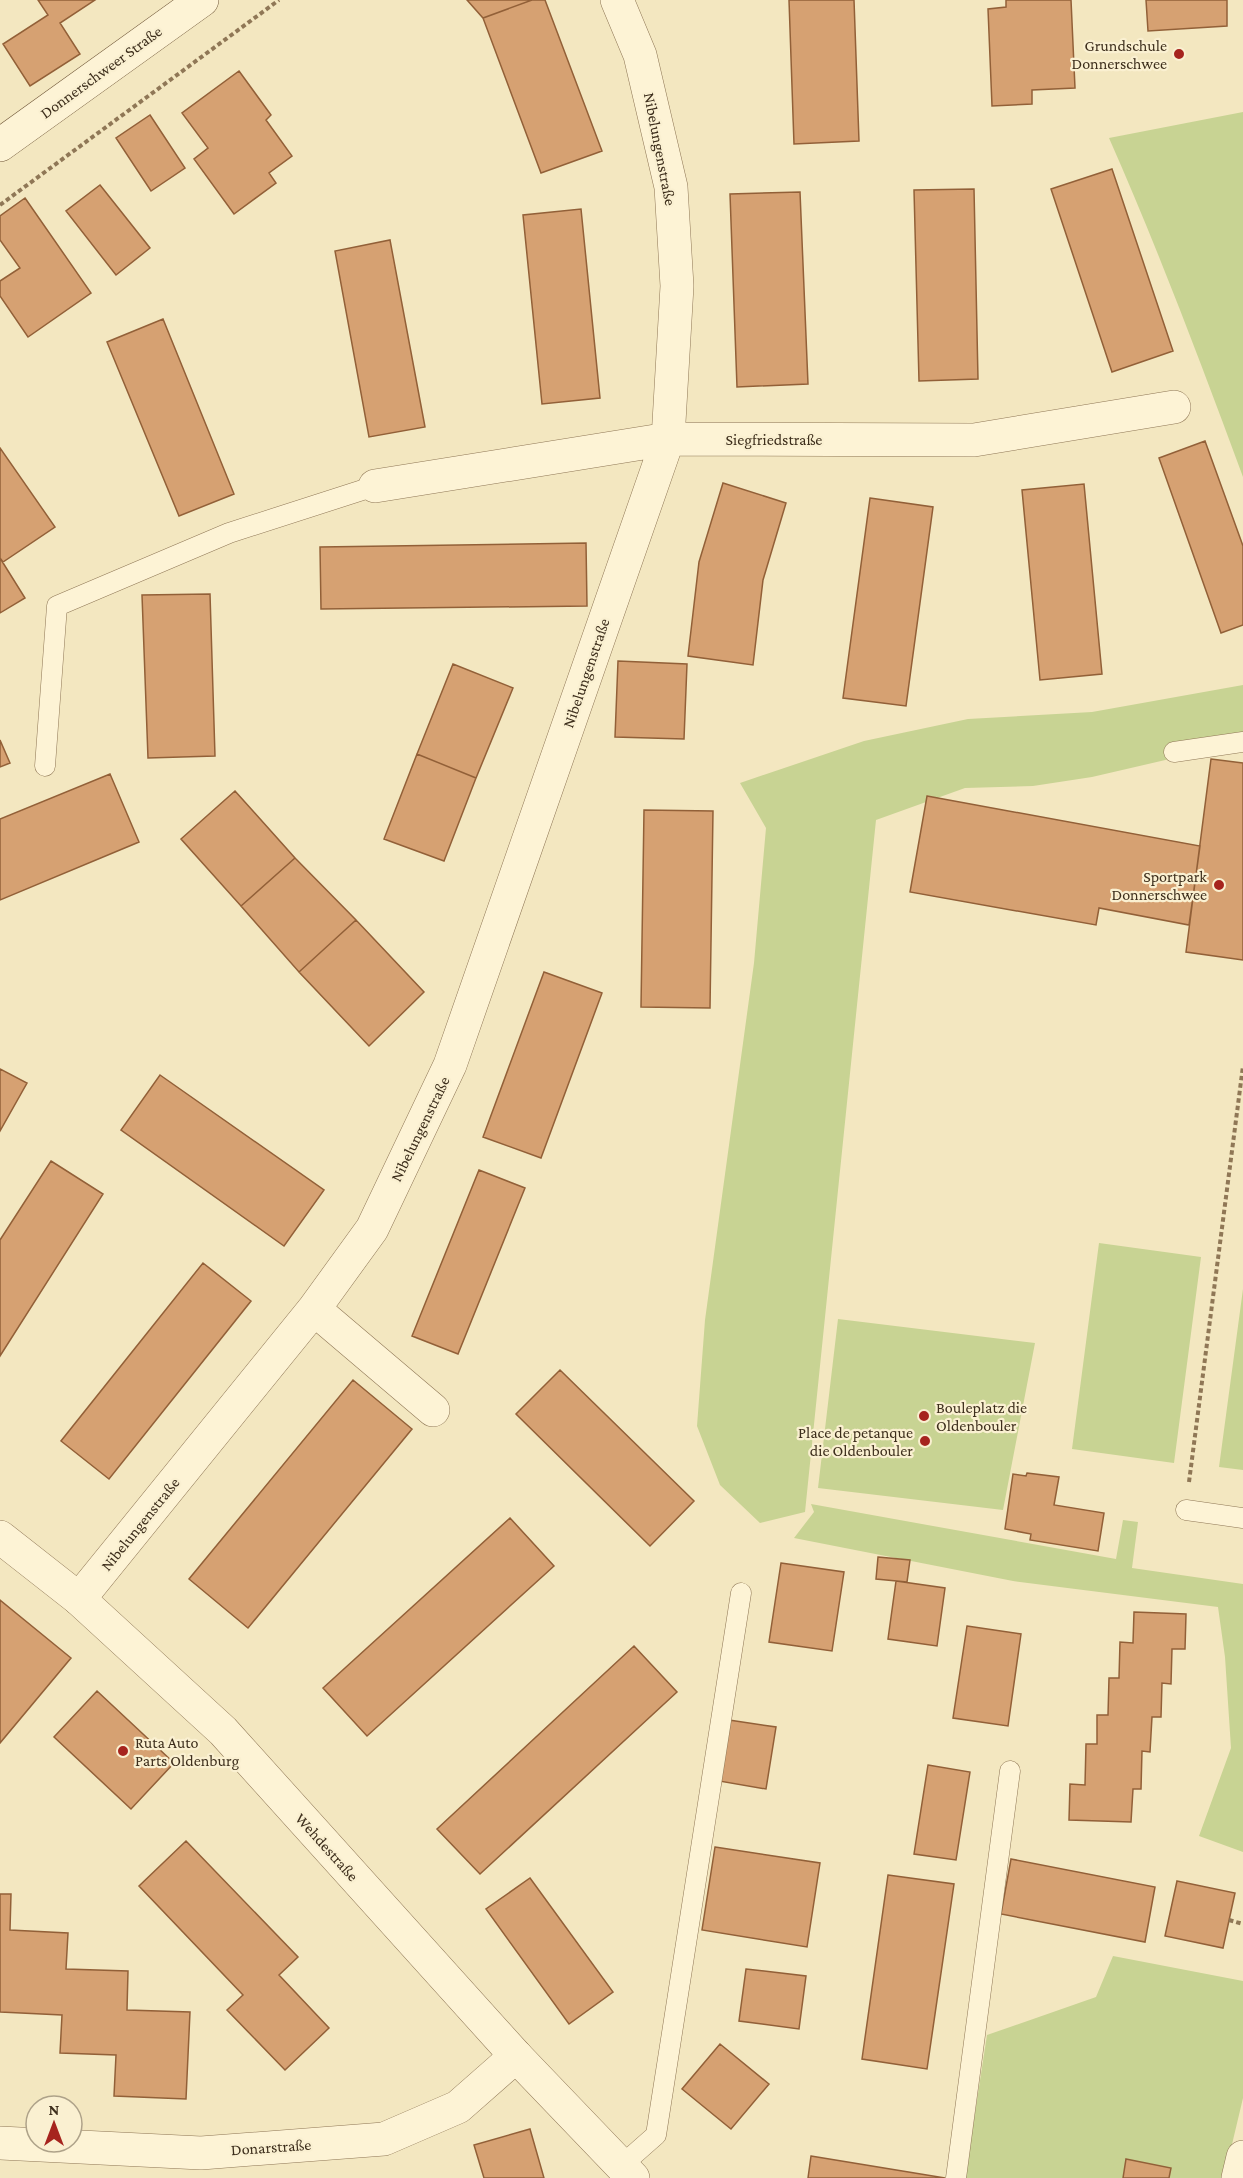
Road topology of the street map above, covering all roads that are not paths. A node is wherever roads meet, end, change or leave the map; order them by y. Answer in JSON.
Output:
{"nodes":[{"id":1,"x":202,"y":0,"type":"edge"},
{"id":2,"x":617,"y":0,"type":"edge"},
{"id":3,"x":0,"y":145,"type":"edge"},
{"id":4,"x":1174,"y":407,"type":"dead end"},
{"id":5,"x":668,"y":439,"type":"junction"},
{"id":6,"x":375,"y":486,"type":"joint"},
{"id":7,"x":1243,"y":742,"type":"edge"},
{"id":8,"x":1174,"y":752,"type":"dead end"},
{"id":9,"x":45,"y":766,"type":"dead end"},
{"id":10,"x":314,"y":1309,"type":"junction"},
{"id":11,"x":433,"y":1410,"type":"dead end"},
{"id":12,"x":1186,"y":1510,"type":"road end"},
{"id":13,"x":1243,"y":1518,"type":"edge"},
{"id":14,"x":0,"y":1537,"type":"edge"},
{"id":15,"x":741,"y":1593,"type":"dead end"},
{"id":16,"x":79,"y":1599,"type":"junction"},
{"id":17,"x":1010,"y":1772,"type":"dead end"},
{"id":18,"x":516,"y":2056,"type":"junction"},
{"id":19,"x":0,"y":2143,"type":"edge"},
{"id":20,"x":1243,"y":2157,"type":"edge"},
{"id":21,"x":628,"y":2171,"type":"edge"},
{"id":22,"x":956,"y":2178,"type":"edge"},
{"id":23,"x":1238,"y":2178,"type":"edge"}],
"edges":[{"from":1,"to":3,"type":"street","name":"Donnerschweer Straße"},
{"from":2,"to":5,"type":"street","name":"Nibelungenstraße"},
{"from":4,"to":5,"type":"street","name":"Siegfriedstraße"},
{"from":5,"to":6,"type":"street","name":"Siegfriedstraße"},
{"from":5,"to":10,"type":"street","name":"Nibelungenstraße"},
{"from":6,"to":9,"type":"lane"},
{"from":7,"to":8,"type":"lane"},
{"from":10,"to":11,"type":"street"},
{"from":10,"to":16,"type":"street","name":"Nibelungenstraße"},
{"from":12,"to":13,"type":"lane"},
{"from":14,"to":16,"type":"street","name":"Wehdestraße"},
{"from":15,"to":21,"type":"lane"},
{"from":16,"to":18,"type":"street","name":"Wehdestraße"},
{"from":17,"to":22,"type":"lane"},
{"from":18,"to":19,"type":"street","name":"Donarstraße"},
{"from":18,"to":21,"type":"street","name":"Wehdestraße"},
{"from":20,"to":23,"type":"street"}]}
